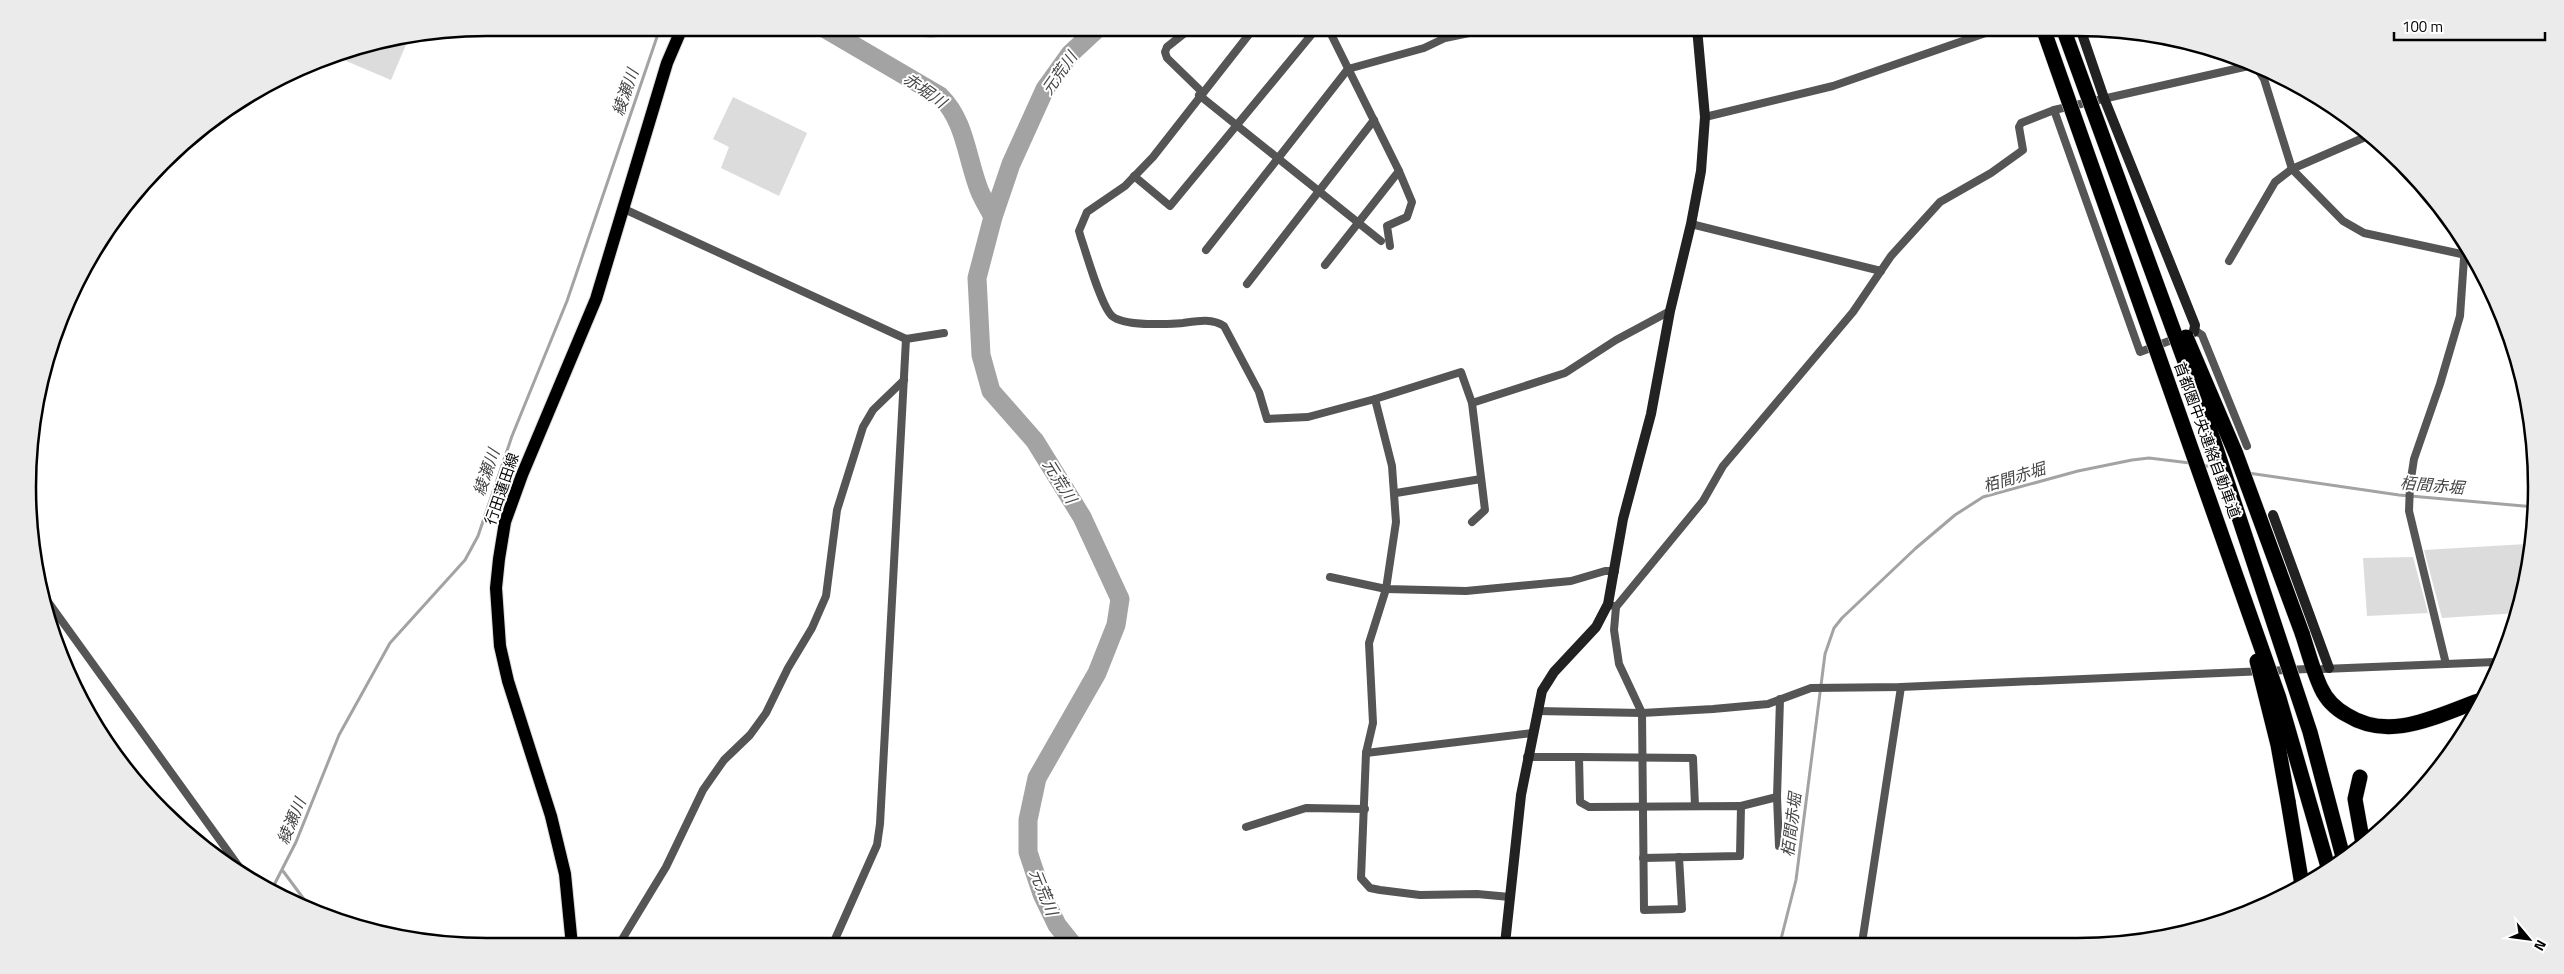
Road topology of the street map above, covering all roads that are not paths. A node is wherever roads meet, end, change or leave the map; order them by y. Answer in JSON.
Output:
{"nodes":[{"id":1,"x":679,"y":36,"type":"edge"},
{"id":2,"x":1181,"y":36,"type":"edge"},
{"id":3,"x":1248,"y":36,"type":"edge"},
{"id":4,"x":1310,"y":36,"type":"edge"},
{"id":5,"x":1332,"y":36,"type":"edge"},
{"id":6,"x":1455,"y":36,"type":"edge"},
{"id":7,"x":1698,"y":36,"type":"edge"},
{"id":8,"x":1977,"y":36,"type":"edge"},
{"id":9,"x":2046,"y":36,"type":"edge"},
{"id":10,"x":2066,"y":36,"type":"edge"},
{"id":11,"x":2083,"y":36,"type":"edge"},
{"id":12,"x":2241,"y":68,"type":"edge"},
{"id":13,"x":1348,"y":69,"type":"junction"},
{"id":14,"x":2263,"y":77,"type":"edge"},
{"id":15,"x":1201,"y":94,"type":"junction"},
{"id":16,"x":2104,"y":98,"type":"junction"},
{"id":17,"x":2054,"y":110,"type":"junction"},
{"id":18,"x":1706,"y":116,"type":"junction"},
{"id":19,"x":1374,"y":120,"type":"junction"},
{"id":20,"x":1237,"y":124,"type":"junction"},
{"id":21,"x":2362,"y":138,"type":"edge"},
{"id":22,"x":1278,"y":158,"type":"junction"},
{"id":23,"x":2292,"y":169,"type":"junction"},
{"id":24,"x":1399,"y":171,"type":"junction"},
{"id":25,"x":1134,"y":176,"type":"junction"},
{"id":26,"x":1319,"y":190,"type":"junction"},
{"id":27,"x":622,"y":208,"type":"junction"},
{"id":28,"x":1358,"y":222,"type":"junction"},
{"id":29,"x":1691,"y":224,"type":"junction"},
{"id":30,"x":1381,"y":241,"type":"dead end"},
{"id":31,"x":1390,"y":246,"type":"dead end"},
{"id":32,"x":2144,"y":247,"type":"junction"},
{"id":33,"x":1206,"y":250,"type":"dead end"},
{"id":34,"x":2462,"y":253,"type":"edge"},
{"id":35,"x":2465,"y":258,"type":"edge"},
{"id":36,"x":2229,"y":261,"type":"dead end"},
{"id":37,"x":1325,"y":265,"type":"dead end"},
{"id":38,"x":1881,"y":271,"type":"junction"},
{"id":39,"x":1247,"y":284,"type":"dead end"},
{"id":40,"x":1670,"y":311,"type":"junction"},
{"id":41,"x":2194,"y":332,"type":"junction"},
{"id":42,"x":944,"y":333,"type":"dead end"},
{"id":43,"x":906,"y":339,"type":"junction"},
{"id":44,"x":904,"y":380,"type":"junction"},
{"id":45,"x":1375,"y":399,"type":"junction"},
{"id":46,"x":1472,"y":403,"type":"junction"},
{"id":47,"x":2247,"y":446,"type":"dead end"},
{"id":48,"x":1481,"y":479,"type":"junction"},
{"id":49,"x":2206,"y":487,"type":"junction"},
{"id":50,"x":1396,"y":493,"type":"junction"},
{"id":51,"x":2273,"y":515,"type":"dead end"},
{"id":52,"x":1472,"y":522,"type":"dead end"},
{"id":53,"x":1615,"y":571,"type":"junction"},
{"id":54,"x":1330,"y":578,"type":"dead end"},
{"id":55,"x":1386,"y":590,"type":"junction"},
{"id":56,"x":1612,"y":605,"type":"junction"},
{"id":57,"x":54,"y":609,"type":"edge"},
{"id":58,"x":2492,"y":662,"type":"edge"},
{"id":59,"x":2446,"y":664,"type":"junction"},
{"id":60,"x":2326,"y":668,"type":"joint"},
{"id":61,"x":2308,"y":669,"type":"dead end"},
{"id":62,"x":1901,"y":687,"type":"junction"},
{"id":63,"x":1780,"y":699,"type":"junction"},
{"id":64,"x":2472,"y":702,"type":"edge"},
{"id":65,"x":1537,"y":711,"type":"junction"},
{"id":66,"x":1642,"y":713,"type":"junction"},
{"id":67,"x":1533,"y":733,"type":"junction"},
{"id":68,"x":1366,"y":753,"type":"junction"},
{"id":69,"x":1580,"y":756,"type":"junction"},
{"id":70,"x":1528,"y":757,"type":"junction"},
{"id":71,"x":1641,"y":757,"type":"junction"},
{"id":72,"x":2360,"y":777,"type":"dead end"},
{"id":73,"x":1777,"y":797,"type":"junction"},
{"id":74,"x":1644,"y":806,"type":"junction"},
{"id":75,"x":1695,"y":806,"type":"junction"},
{"id":76,"x":1741,"y":806,"type":"junction"},
{"id":77,"x":1365,"y":809,"type":"junction"},
{"id":78,"x":1246,"y":827,"type":"dead end"},
{"id":79,"x":2362,"y":836,"type":"edge"},
{"id":80,"x":1779,"y":846,"type":"dead end"},
{"id":81,"x":2342,"y":852,"type":"edge"},
{"id":82,"x":1642,"y":858,"type":"junction"},
{"id":83,"x":1679,"y":858,"type":"junction"},
{"id":84,"x":234,"y":860,"type":"edge"},
{"id":85,"x":2327,"y":862,"type":"edge"},
{"id":86,"x":2301,"y":878,"type":"edge"},
{"id":87,"x":1510,"y":897,"type":"junction"},
{"id":88,"x":571,"y":938,"type":"edge"},
{"id":89,"x":623,"y":938,"type":"edge"},
{"id":90,"x":836,"y":938,"type":"edge"},
{"id":91,"x":1506,"y":938,"type":"edge"},
{"id":92,"x":1863,"y":938,"type":"edge"}],
"edges":[{"from":1,"to":27,"type":"main road","name":"行田蓮田線"},
{"from":2,"to":15,"type":"street"},
{"from":3,"to":15,"type":"street"},
{"from":4,"to":20,"type":"street"},
{"from":5,"to":13,"type":"street"},
{"from":6,"to":13,"type":"street"},
{"from":7,"to":18,"type":"street"},
{"from":8,"to":18,"type":"street"},
{"from":9,"to":49,"type":"highway","name":"首都圏中央連絡自動車道","bridge":true},
{"from":10,"to":32,"type":"highway","name":"首都圏中央連絡自動車道","bridge":true},
{"from":11,"to":16,"type":"street"},
{"from":12,"to":16,"type":"street"},
{"from":13,"to":19,"type":"street"},
{"from":13,"to":22,"type":"street"},
{"from":14,"to":23,"type":"street"},
{"from":15,"to":20,"type":"street"},
{"from":15,"to":25,"type":"street"},
{"from":16,"to":17,"type":"street"},
{"from":16,"to":41,"type":"street"},
{"from":17,"to":38,"type":"street"},
{"from":17,"to":41,"type":"street"},
{"from":18,"to":29,"type":"street"},
{"from":19,"to":24,"type":"street"},
{"from":19,"to":26,"type":"street"},
{"from":20,"to":22,"type":"street"},
{"from":20,"to":25,"type":"street"},
{"from":21,"to":23,"type":"street"},
{"from":22,"to":26,"type":"street"},
{"from":22,"to":33,"type":"street"},
{"from":23,"to":34,"type":"street"},
{"from":23,"to":36,"type":"street"},
{"from":24,"to":28,"type":"street"},
{"from":24,"to":31,"type":"street"},
{"from":25,"to":45,"type":"street"},
{"from":26,"to":28,"type":"street"},
{"from":26,"to":39,"type":"street"},
{"from":27,"to":43,"type":"street"},
{"from":27,"to":88,"type":"main road","name":"行田蓮田線"},
{"from":28,"to":30,"type":"street"},
{"from":28,"to":37,"type":"street"},
{"from":29,"to":38,"type":"street"},
{"from":29,"to":40,"type":"street"},
{"from":32,"to":64,"type":"highway","bridge":true},
{"from":32,"to":81,"type":"highway","name":"首都圏中央連絡自動車道","bridge":true},
{"from":35,"to":59,"type":"street"},
{"from":38,"to":56,"type":"street"},
{"from":40,"to":46,"type":"street"},
{"from":40,"to":53,"type":"street"},
{"from":41,"to":47,"type":"street"},
{"from":42,"to":43,"type":"street"},
{"from":43,"to":44,"type":"street"},
{"from":44,"to":89,"type":"street"},
{"from":44,"to":90,"type":"street"},
{"from":45,"to":46,"type":"street"},
{"from":45,"to":50,"type":"street"},
{"from":46,"to":48,"type":"street"},
{"from":48,"to":50,"type":"street"},
{"from":48,"to":52,"type":"street"},
{"from":49,"to":85,"type":"highway","name":"首都圏中央連絡自動車道","bridge":true},
{"from":49,"to":86,"type":"highway","bridge":true},
{"from":50,"to":55,"type":"street"},
{"from":51,"to":60,"type":"street"},
{"from":53,"to":55,"type":"street"},
{"from":53,"to":56,"type":"street"},
{"from":54,"to":55,"type":"street"},
{"from":55,"to":68,"type":"street"},
{"from":56,"to":65,"type":"street"},
{"from":56,"to":66,"type":"street"},
{"from":57,"to":84,"type":"street"},
{"from":58,"to":59,"type":"street"},
{"from":59,"to":60,"type":"street"},
{"from":61,"to":62,"type":"street"},
{"from":62,"to":63,"type":"street"},
{"from":62,"to":92,"type":"street"},
{"from":63,"to":66,"type":"street"},
{"from":63,"to":73,"type":"street"},
{"from":65,"to":66,"type":"street"},
{"from":65,"to":67,"type":"street"},
{"from":66,"to":71,"type":"street"},
{"from":67,"to":68,"type":"street"},
{"from":67,"to":70,"type":"street"},
{"from":68,"to":77,"type":"street"},
{"from":69,"to":70,"type":"street"},
{"from":69,"to":71,"type":"street"},
{"from":69,"to":74,"type":"street"},
{"from":70,"to":87,"type":"street"},
{"from":71,"to":74,"type":"street"},
{"from":71,"to":75,"type":"street"},
{"from":72,"to":79,"type":"highway"},
{"from":73,"to":76,"type":"street"},
{"from":73,"to":80,"type":"street"},
{"from":74,"to":75,"type":"street"},
{"from":74,"to":82,"type":"street"},
{"from":75,"to":76,"type":"street"},
{"from":76,"to":83,"type":"street"},
{"from":77,"to":78,"type":"street"},
{"from":77,"to":87,"type":"street"},
{"from":82,"to":83,"type":"street"},
{"from":82,"to":83,"type":"street"},
{"from":87,"to":91,"type":"street"}]}
